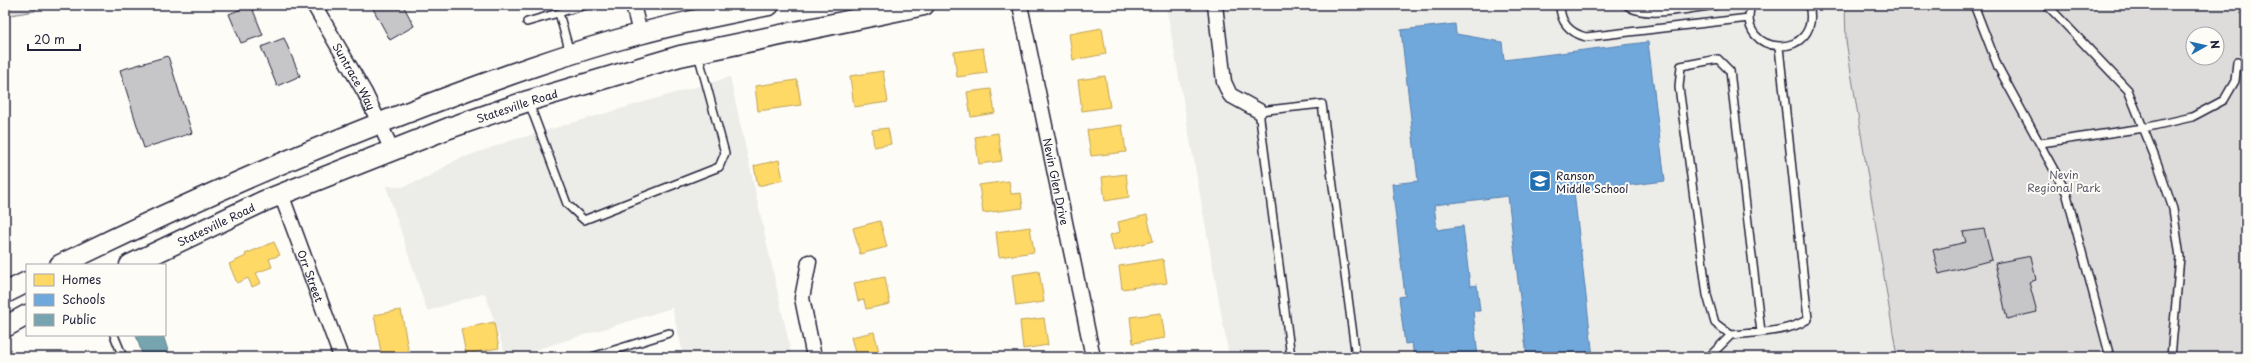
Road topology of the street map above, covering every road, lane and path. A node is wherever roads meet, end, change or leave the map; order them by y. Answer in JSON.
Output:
{"nodes":[{"id":1,"x":314,"y":5,"type":"edge"},
{"id":2,"x":586,"y":5,"type":"edge"},
{"id":3,"x":633,"y":5,"type":"edge"},
{"id":4,"x":769,"y":5,"type":"edge"},
{"id":5,"x":924,"y":5,"type":"edge"},
{"id":6,"x":1020,"y":5,"type":"edge"},
{"id":7,"x":1215,"y":5,"type":"edge"},
{"id":8,"x":1560,"y":5,"type":"edge"},
{"id":9,"x":1627,"y":5,"type":"edge"},
{"id":10,"x":1717,"y":5,"type":"edge"},
{"id":11,"x":1751,"y":5,"type":"edge"},
{"id":12,"x":1809,"y":5,"type":"edge"},
{"id":13,"x":1974,"y":5,"type":"edge"},
{"id":14,"x":2048,"y":5,"type":"edge"},
{"id":15,"x":560,"y":13,"type":"junction"},
{"id":16,"x":1749,"y":18,"type":"junction"},
{"id":17,"x":527,"y":22,"type":"dead end"},
{"id":18,"x":640,"y":33,"type":"junction"},
{"id":19,"x":1779,"y":47,"type":"junction"},
{"id":20,"x":698,"y":52,"type":"junction"},
{"id":21,"x":570,"y":54,"type":"junction"},
{"id":22,"x":2237,"y":62,"type":"dead end"},
{"id":23,"x":528,"y":101,"type":"junction"},
{"id":24,"x":1259,"y":111,"type":"junction"},
{"id":25,"x":379,"y":123,"type":"junction"},
{"id":26,"x":2144,"y":128,"type":"junction"},
{"id":27,"x":2041,"y":143,"type":"junction"},
{"id":28,"x":392,"y":150,"type":"junction"},
{"id":29,"x":281,"y":194,"type":"junction"},
{"id":30,"x":809,"y":262,"type":"dead end"},
{"id":31,"x":62,"y":264,"type":"edge"},
{"id":32,"x":132,"y":264,"type":"edge"},
{"id":33,"x":26,"y":282,"type":"edge"},
{"id":34,"x":5,"y":293,"type":"edge"},
{"id":35,"x":26,"y":316,"type":"edge"},
{"id":36,"x":5,"y":326,"type":"edge"},
{"id":37,"x":1761,"y":332,"type":"junction"},
{"id":38,"x":670,"y":333,"type":"dead end"},
{"id":39,"x":1730,"y":335,"type":"junction"},
{"id":40,"x":114,"y":336,"type":"edge"},
{"id":41,"x":124,"y":357,"type":"edge"},
{"id":42,"x":341,"y":357,"type":"edge"},
{"id":43,"x":592,"y":357,"type":"edge"},
{"id":44,"x":814,"y":357,"type":"edge"},
{"id":45,"x":1092,"y":357,"type":"edge"},
{"id":46,"x":1290,"y":357,"type":"edge"},
{"id":47,"x":1356,"y":357,"type":"edge"},
{"id":48,"x":1709,"y":357,"type":"edge"},
{"id":49,"x":2110,"y":357,"type":"edge"},
{"id":50,"x":2172,"y":357,"type":"edge"}],
"edges":[{"from":1,"to":25,"type":"street","name":"Suntrace Way"},
{"from":2,"to":15,"type":"lane"},
{"from":3,"to":18,"type":"street"},
{"from":4,"to":18,"type":"main road"},
{"from":5,"to":20,"type":"main road","name":"Statesville Road"},
{"from":6,"to":45,"type":"street","name":"Nevin Glen Drive"},
{"from":7,"to":24,"type":"street"},
{"from":8,"to":16,"type":"lane"},
{"from":9,"to":10,"type":"lane"},
{"from":11,"to":16,"type":"lane"},
{"from":12,"to":19,"type":"lane"},
{"from":13,"to":27,"type":"lane"},
{"from":14,"to":26,"type":"lane"},
{"from":15,"to":17,"type":"lane"},
{"from":15,"to":21,"type":"lane"},
{"from":16,"to":19,"type":"lane"},
{"from":18,"to":21,"type":"main road"},
{"from":19,"to":37,"type":"lane"},
{"from":20,"to":23,"type":"main road","name":"Statesville Road"},
{"from":20,"to":23,"type":"lane"},
{"from":21,"to":25,"type":"main road"},
{"from":22,"to":26,"type":"lane"},
{"from":23,"to":28,"type":"main road","name":"Statesville Road"},
{"from":24,"to":46,"type":"lane"},
{"from":24,"to":47,"type":"lane"},
{"from":25,"to":28,"type":"street","name":"Suntrace Way"},
{"from":25,"to":31,"type":"main road"},
{"from":26,"to":27,"type":"lane"},
{"from":26,"to":50,"type":"lane"},
{"from":27,"to":49,"type":"lane"},
{"from":28,"to":29,"type":"main road","name":"Statesville Road"},
{"from":29,"to":32,"type":"main road","name":"Statesville Road"},
{"from":29,"to":42,"type":"street","name":"Orr Street"},
{"from":30,"to":44,"type":"street"},
{"from":33,"to":34,"type":"main road"},
{"from":35,"to":36,"type":"main road"},
{"from":37,"to":39,"type":"lane"},
{"from":37,"to":39,"type":"lane"},
{"from":38,"to":43,"type":"lane"},
{"from":39,"to":48,"type":"lane"},
{"from":40,"to":41,"type":"lane"}]}
